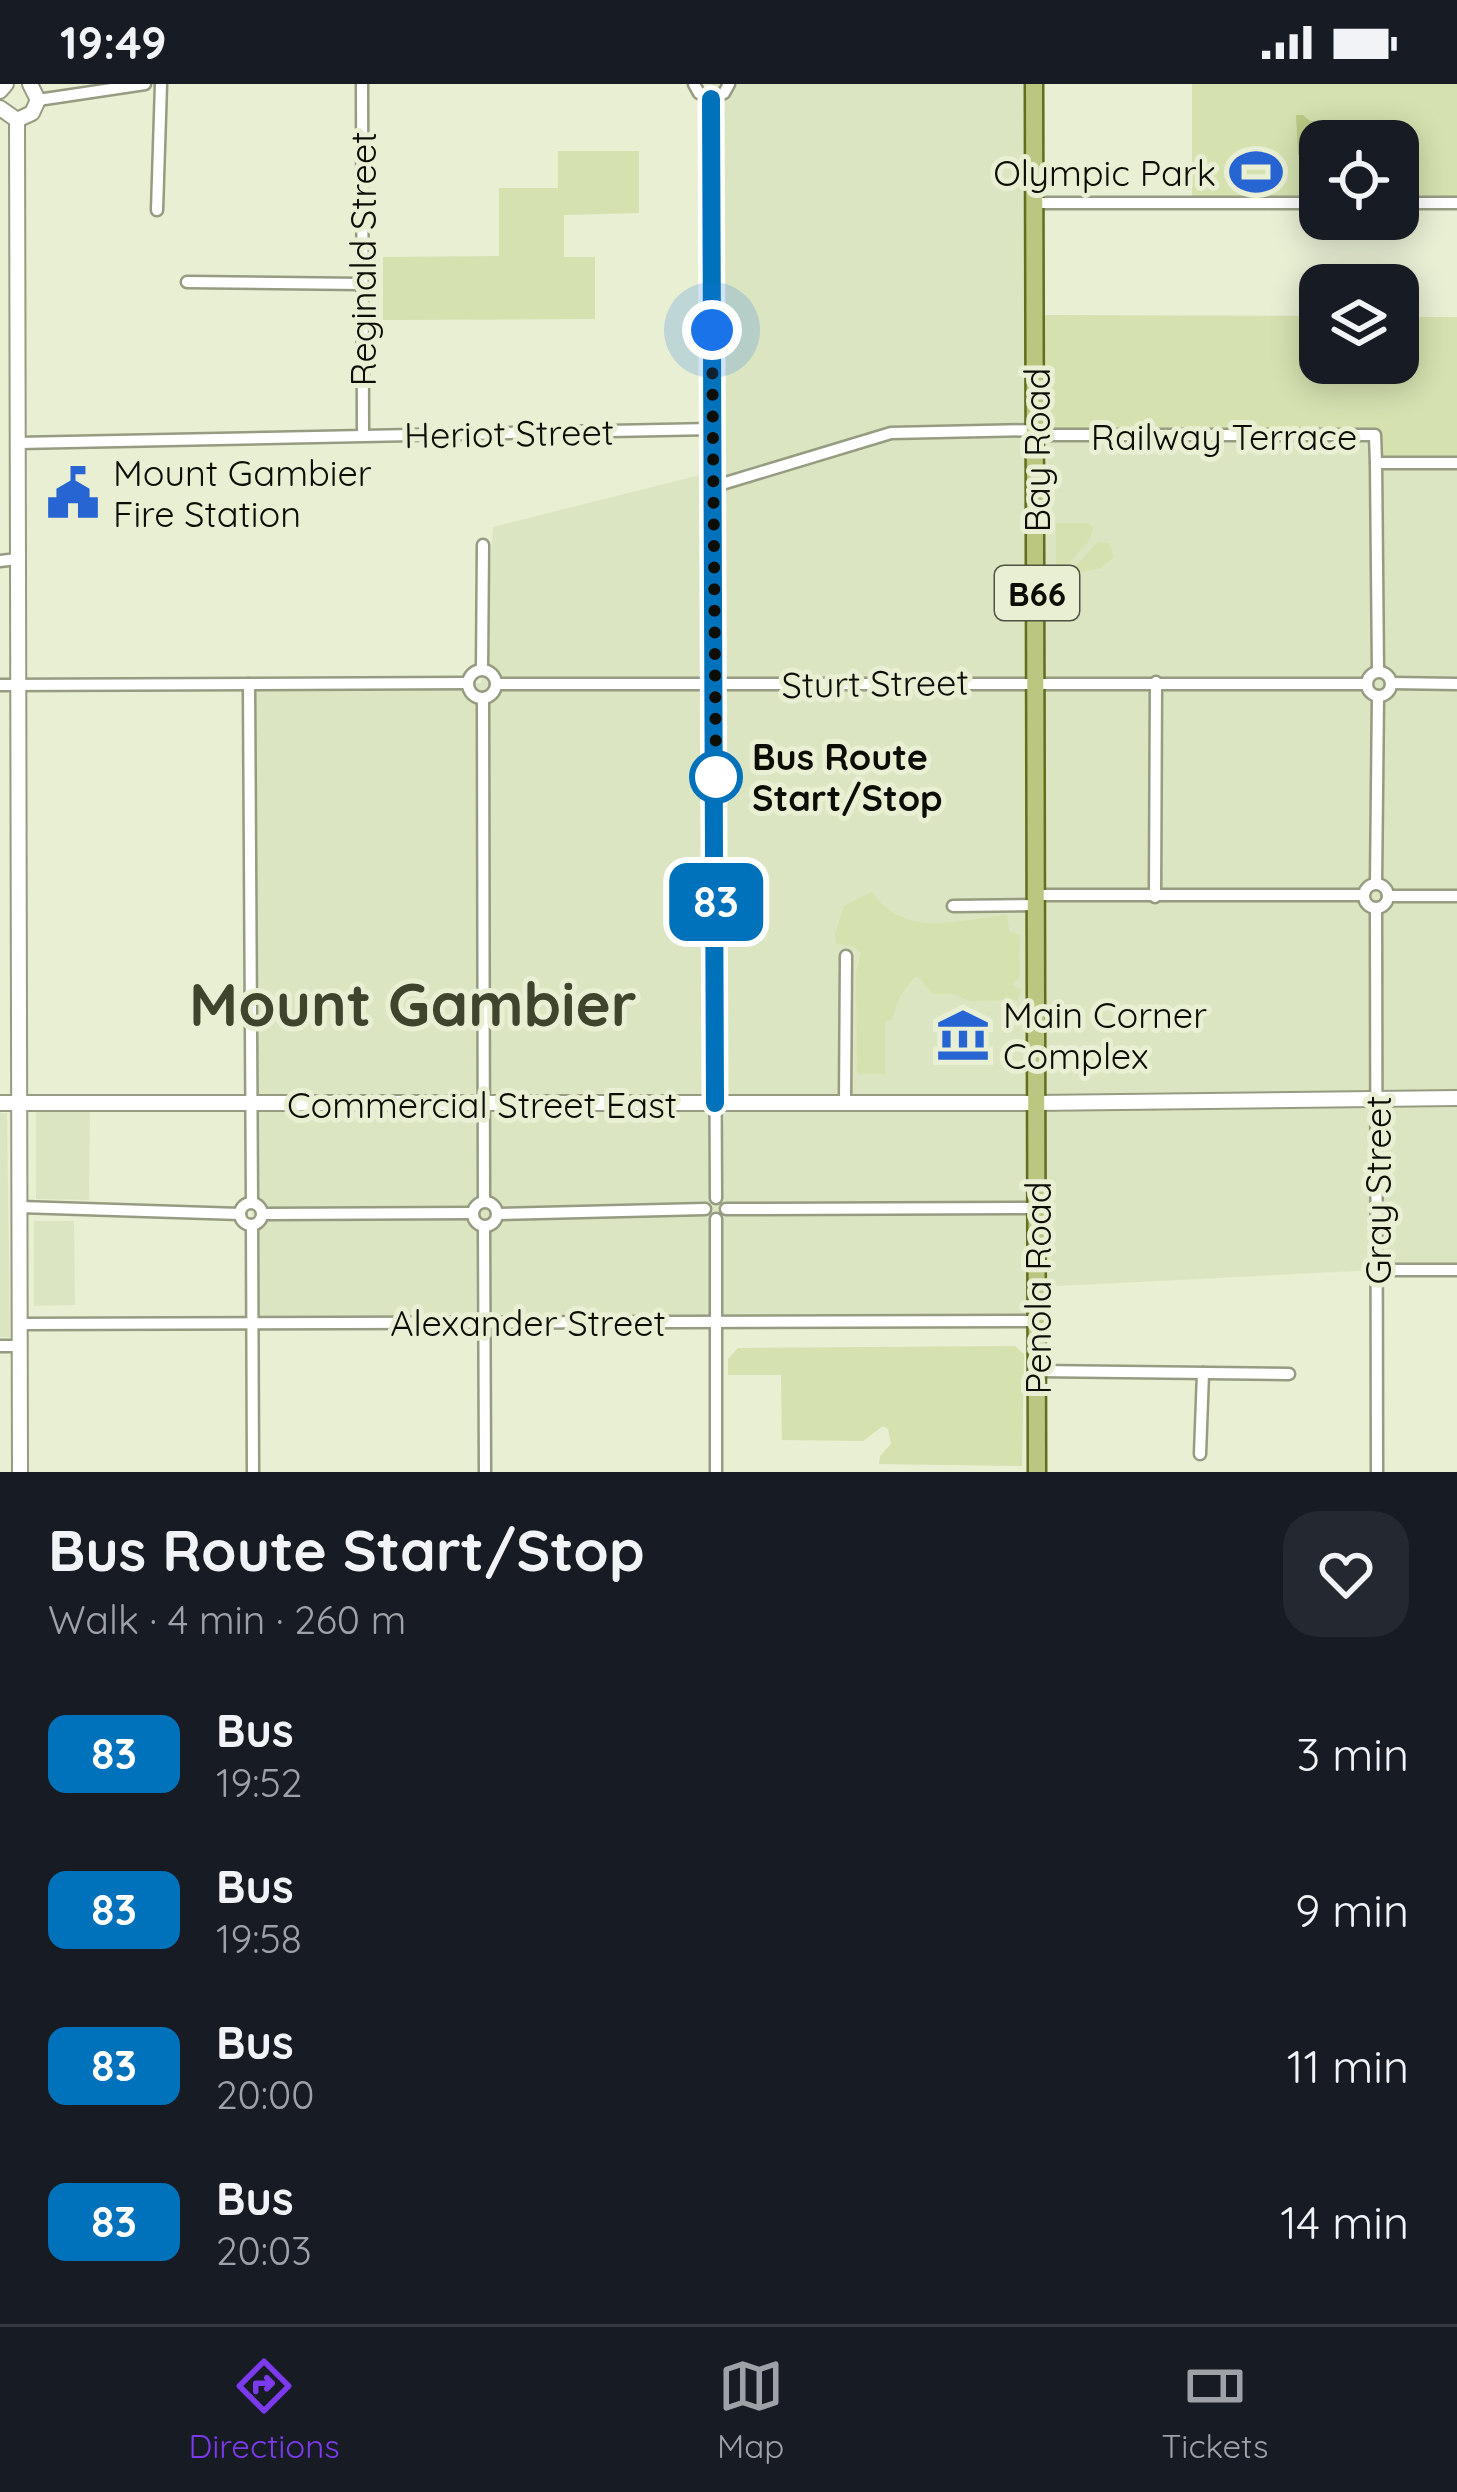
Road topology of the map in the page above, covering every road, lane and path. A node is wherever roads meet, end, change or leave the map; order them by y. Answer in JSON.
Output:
{"nodes":[{"id":1,"x":30,"y":84,"type":"edge"},
{"id":2,"x":146,"y":84,"type":"edge"},
{"id":3,"x":161,"y":84,"type":"edge"},
{"id":4,"x":362,"y":84,"type":"edge"},
{"id":5,"x":694,"y":84,"type":"edge"},
{"id":6,"x":729,"y":84,"type":"edge"},
{"id":7,"x":1034,"y":84,"type":"edge"},
{"id":8,"x":711,"y":99,"type":"junction"},
{"id":9,"x":38,"y":100,"type":"junction"},
{"id":10,"x":0,"y":108,"type":"edge"},
{"id":11,"x":17,"y":119,"type":"junction"},
{"id":12,"x":1035,"y":202,"type":"junction"},
{"id":13,"x":1299,"y":203,"type":"edge"},
{"id":14,"x":1419,"y":203,"type":"edge"},
{"id":15,"x":1457,"y":203,"type":"edge"},
{"id":16,"x":157,"y":210,"type":"dead end"},
{"id":17,"x":187,"y":283,"type":"dead end"},
{"id":18,"x":362,"y":284,"type":"junction"},
{"id":19,"x":712,"y":429,"type":"junction"},
{"id":20,"x":1036,"y":432,"type":"junction"},
{"id":21,"x":363,"y":435,"type":"junction"},
{"id":22,"x":18,"y":442,"type":"junction"},
{"id":23,"x":1376,"y":463,"type":"junction"},
{"id":24,"x":1457,"y":463,"type":"edge"},
{"id":25,"x":712,"y":488,"type":"junction"},
{"id":26,"x":483,"y":544,"type":"dead end"},
{"id":27,"x":17,"y":559,"type":"junction"},
{"id":28,"x":0,"y":561,"type":"edge"},
{"id":29,"x":482,"y":670,"type":"junction"},
{"id":30,"x":1378,"y":671,"type":"junction"},
{"id":31,"x":1037,"y":681,"type":"junction"},
{"id":32,"x":1156,"y":682,"type":"junction"},
{"id":33,"x":467,"y":683,"type":"junction"},
{"id":34,"x":1391,"y":683,"type":"junction"},
{"id":35,"x":249,"y":684,"type":"junction"},
{"id":36,"x":496,"y":684,"type":"junction"},
{"id":37,"x":1366,"y":684,"type":"junction"},
{"id":38,"x":1457,"y":684,"type":"edge"},
{"id":39,"x":0,"y":685,"type":"edge"},
{"id":40,"x":18,"y":685,"type":"junction"},
{"id":41,"x":716,"y":685,"type":"junction"},
{"id":42,"x":1378,"y":696,"type":"junction"},
{"id":43,"x":483,"y":698,"type":"junction"},
{"id":44,"x":1376,"y":884,"type":"junction"},
{"id":45,"x":1155,"y":896,"type":"junction"},
{"id":46,"x":1363,"y":896,"type":"junction"},
{"id":47,"x":1388,"y":896,"type":"junction"},
{"id":48,"x":1457,"y":896,"type":"edge"},
{"id":49,"x":1037,"y":900,"type":"junction"},
{"id":50,"x":953,"y":906,"type":"dead end"},
{"id":51,"x":1376,"y":908,"type":"junction"},
{"id":52,"x":846,"y":956,"type":"dead end"},
{"id":53,"x":1377,"y":1098,"type":"junction"},
{"id":54,"x":1457,"y":1098,"type":"edge"},
{"id":55,"x":0,"y":1103,"type":"edge"},
{"id":56,"x":19,"y":1103,"type":"junction"},
{"id":57,"x":715,"y":1103,"type":"junction"},
{"id":58,"x":845,"y":1103,"type":"junction"},
{"id":59,"x":1036,"y":1103,"type":"junction"},
{"id":60,"x":483,"y":1104,"type":"junction"},
{"id":61,"x":252,"y":1106,"type":"junction"},
{"id":62,"x":716,"y":1198,"type":"junction"},
{"id":63,"x":252,"y":1202,"type":"junction"},
{"id":64,"x":484,"y":1202,"type":"junction"},
{"id":65,"x":20,"y":1207,"type":"junction"},
{"id":66,"x":705,"y":1208,"type":"junction"},
{"id":67,"x":1036,"y":1208,"type":"junction"},
{"id":68,"x":727,"y":1209,"type":"junction"},
{"id":69,"x":473,"y":1213,"type":"junction"},
{"id":70,"x":240,"y":1214,"type":"junction"},
{"id":71,"x":263,"y":1214,"type":"junction"},
{"id":72,"x":496,"y":1214,"type":"junction"},
{"id":73,"x":716,"y":1219,"type":"junction"},
{"id":74,"x":252,"y":1225,"type":"junction"},
{"id":75,"x":484,"y":1226,"type":"junction"},
{"id":76,"x":1377,"y":1270,"type":"junction"},
{"id":77,"x":1457,"y":1270,"type":"edge"},
{"id":78,"x":1036,"y":1321,"type":"junction"},
{"id":79,"x":254,"y":1322,"type":"junction"},
{"id":80,"x":485,"y":1322,"type":"junction"},
{"id":81,"x":717,"y":1322,"type":"junction"},
{"id":82,"x":19,"y":1324,"type":"junction"},
{"id":83,"x":0,"y":1346,"type":"edge"},
{"id":84,"x":19,"y":1346,"type":"junction"},
{"id":85,"x":1037,"y":1371,"type":"junction"},
{"id":86,"x":1203,"y":1373,"type":"junction"},
{"id":87,"x":1289,"y":1374,"type":"dead end"},
{"id":88,"x":1200,"y":1454,"type":"dead end"},
{"id":89,"x":20,"y":1472,"type":"edge"},
{"id":90,"x":253,"y":1472,"type":"edge"},
{"id":91,"x":485,"y":1472,"type":"edge"},
{"id":92,"x":716,"y":1472,"type":"edge"},
{"id":93,"x":1037,"y":1472,"type":"edge"},
{"id":94,"x":1377,"y":1472,"type":"edge"}],
"edges":[{"from":1,"to":9,"type":"street"},
{"from":2,"to":9,"type":"street"},
{"from":3,"to":16,"type":"street"},
{"from":4,"to":18,"type":"street","name":"Reginald Street"},
{"from":5,"to":8,"type":"street"},
{"from":6,"to":8,"type":"street"},
{"from":7,"to":12,"type":"main road","name":"Bay Road","number":"B66"},
{"from":8,"to":19,"type":"street"},
{"from":9,"to":11,"type":"street"},
{"from":10,"to":11,"type":"street"},
{"from":11,"to":22,"type":"street"},
{"from":12,"to":13,"type":"street"},
{"from":12,"to":20,"type":"main road","name":"Bay Road","number":"B66"},
{"from":14,"to":15,"type":"street"},
{"from":17,"to":18,"type":"street"},
{"from":18,"to":21,"type":"street","name":"Reginald Street"},
{"from":19,"to":21,"type":"street","name":"Heriot Street"},
{"from":19,"to":25,"type":"street"},
{"from":20,"to":23,"type":"street","name":"Railway Terrace"},
{"from":20,"to":25,"type":"street"},
{"from":20,"to":31,"type":"main road","name":"Bay Road","number":"B66"},
{"from":21,"to":22,"type":"street","name":"Heriot Street"},
{"from":22,"to":27,"type":"street"},
{"from":23,"to":24,"type":"street","name":"Railway Terrace"},
{"from":23,"to":30,"type":"street"},
{"from":25,"to":41,"type":"street"},
{"from":26,"to":29,"type":"street"},
{"from":27,"to":28,"type":"street"},
{"from":27,"to":40,"type":"street"},
{"from":29,"to":33,"type":"street"},
{"from":29,"to":36,"type":"street"},
{"from":30,"to":34,"type":"street"},
{"from":30,"to":37,"type":"street"},
{"from":31,"to":32,"type":"street","name":"Sturt Street"},
{"from":31,"to":41,"type":"street","name":"Sturt Street"},
{"from":31,"to":49,"type":"main road","name":"Bay Road","number":"B66"},
{"from":32,"to":37,"type":"street","name":"Sturt Street"},
{"from":32,"to":45,"type":"street"},
{"from":33,"to":35,"type":"street"},
{"from":33,"to":43,"type":"street"},
{"from":34,"to":38,"type":"street"},
{"from":34,"to":42,"type":"street"},
{"from":35,"to":40,"type":"street"},
{"from":35,"to":61,"type":"street"},
{"from":36,"to":41,"type":"street","name":"Sturt Street"},
{"from":36,"to":43,"type":"street"},
{"from":37,"to":42,"type":"street"},
{"from":39,"to":40,"type":"street"},
{"from":40,"to":56,"type":"street"},
{"from":41,"to":57,"type":"street"},
{"from":42,"to":44,"type":"street"},
{"from":43,"to":60,"type":"street"},
{"from":44,"to":46,"type":"street"},
{"from":44,"to":47,"type":"street"},
{"from":45,"to":46,"type":"street"},
{"from":45,"to":49,"type":"street"},
{"from":46,"to":51,"type":"street"},
{"from":47,"to":48,"type":"street"},
{"from":47,"to":51,"type":"street"},
{"from":49,"to":50,"type":"street"},
{"from":49,"to":59,"type":"main road","name":"Bay Road","number":"B66"},
{"from":51,"to":53,"type":"street","name":"Gray Street"},
{"from":52,"to":58,"type":"street"},
{"from":53,"to":54,"type":"street","name":"Commercial Street East"},
{"from":53,"to":59,"type":"street","name":"Commercial Street East"},
{"from":53,"to":76,"type":"street","name":"Gray Street"},
{"from":55,"to":56,"type":"street","name":"Commercial Street East"},
{"from":56,"to":61,"type":"street","name":"Commercial Street East"},
{"from":56,"to":65,"type":"street"},
{"from":57,"to":58,"type":"street","name":"Commercial Street East"},
{"from":57,"to":60,"type":"street","name":"Commercial Street East"},
{"from":57,"to":62,"type":"street"},
{"from":58,"to":59,"type":"street","name":"Commercial Street East"},
{"from":59,"to":67,"type":"main road","name":"Penola Road","number":"B66"},
{"from":60,"to":61,"type":"street","name":"Commercial Street East"},
{"from":60,"to":64,"type":"street"},
{"from":61,"to":63,"type":"street"},
{"from":62,"to":66,"type":"street"},
{"from":62,"to":68,"type":"street"},
{"from":63,"to":70,"type":"street"},
{"from":63,"to":71,"type":"street"},
{"from":64,"to":69,"type":"street"},
{"from":64,"to":72,"type":"street"},
{"from":65,"to":70,"type":"street"},
{"from":65,"to":82,"type":"street"},
{"from":66,"to":72,"type":"street"},
{"from":66,"to":73,"type":"street"},
{"from":67,"to":68,"type":"street"},
{"from":67,"to":78,"type":"main road","name":"Penola Road","number":"B66"},
{"from":68,"to":73,"type":"street"},
{"from":69,"to":71,"type":"street"},
{"from":69,"to":75,"type":"street"},
{"from":70,"to":74,"type":"street"},
{"from":71,"to":74,"type":"street"},
{"from":72,"to":75,"type":"street"},
{"from":73,"to":81,"type":"street"},
{"from":74,"to":79,"type":"street"},
{"from":75,"to":80,"type":"street"},
{"from":76,"to":77,"type":"street"},
{"from":76,"to":94,"type":"street","name":"Gray Street"},
{"from":78,"to":81,"type":"street","name":"Alexander Street"},
{"from":78,"to":85,"type":"main road","name":"Penola Road","number":"B66"},
{"from":79,"to":80,"type":"street","name":"Alexander Street"},
{"from":79,"to":82,"type":"street","name":"Alexander Street"},
{"from":79,"to":90,"type":"street"},
{"from":80,"to":81,"type":"street","name":"Alexander Street"},
{"from":80,"to":91,"type":"street"},
{"from":81,"to":92,"type":"street"},
{"from":82,"to":84,"type":"street"},
{"from":83,"to":84,"type":"street"},
{"from":84,"to":89,"type":"street"},
{"from":85,"to":86,"type":"street"},
{"from":85,"to":93,"type":"main road","name":"Penola Road","number":"B66"},
{"from":86,"to":87,"type":"street"},
{"from":86,"to":88,"type":"street"}]}
